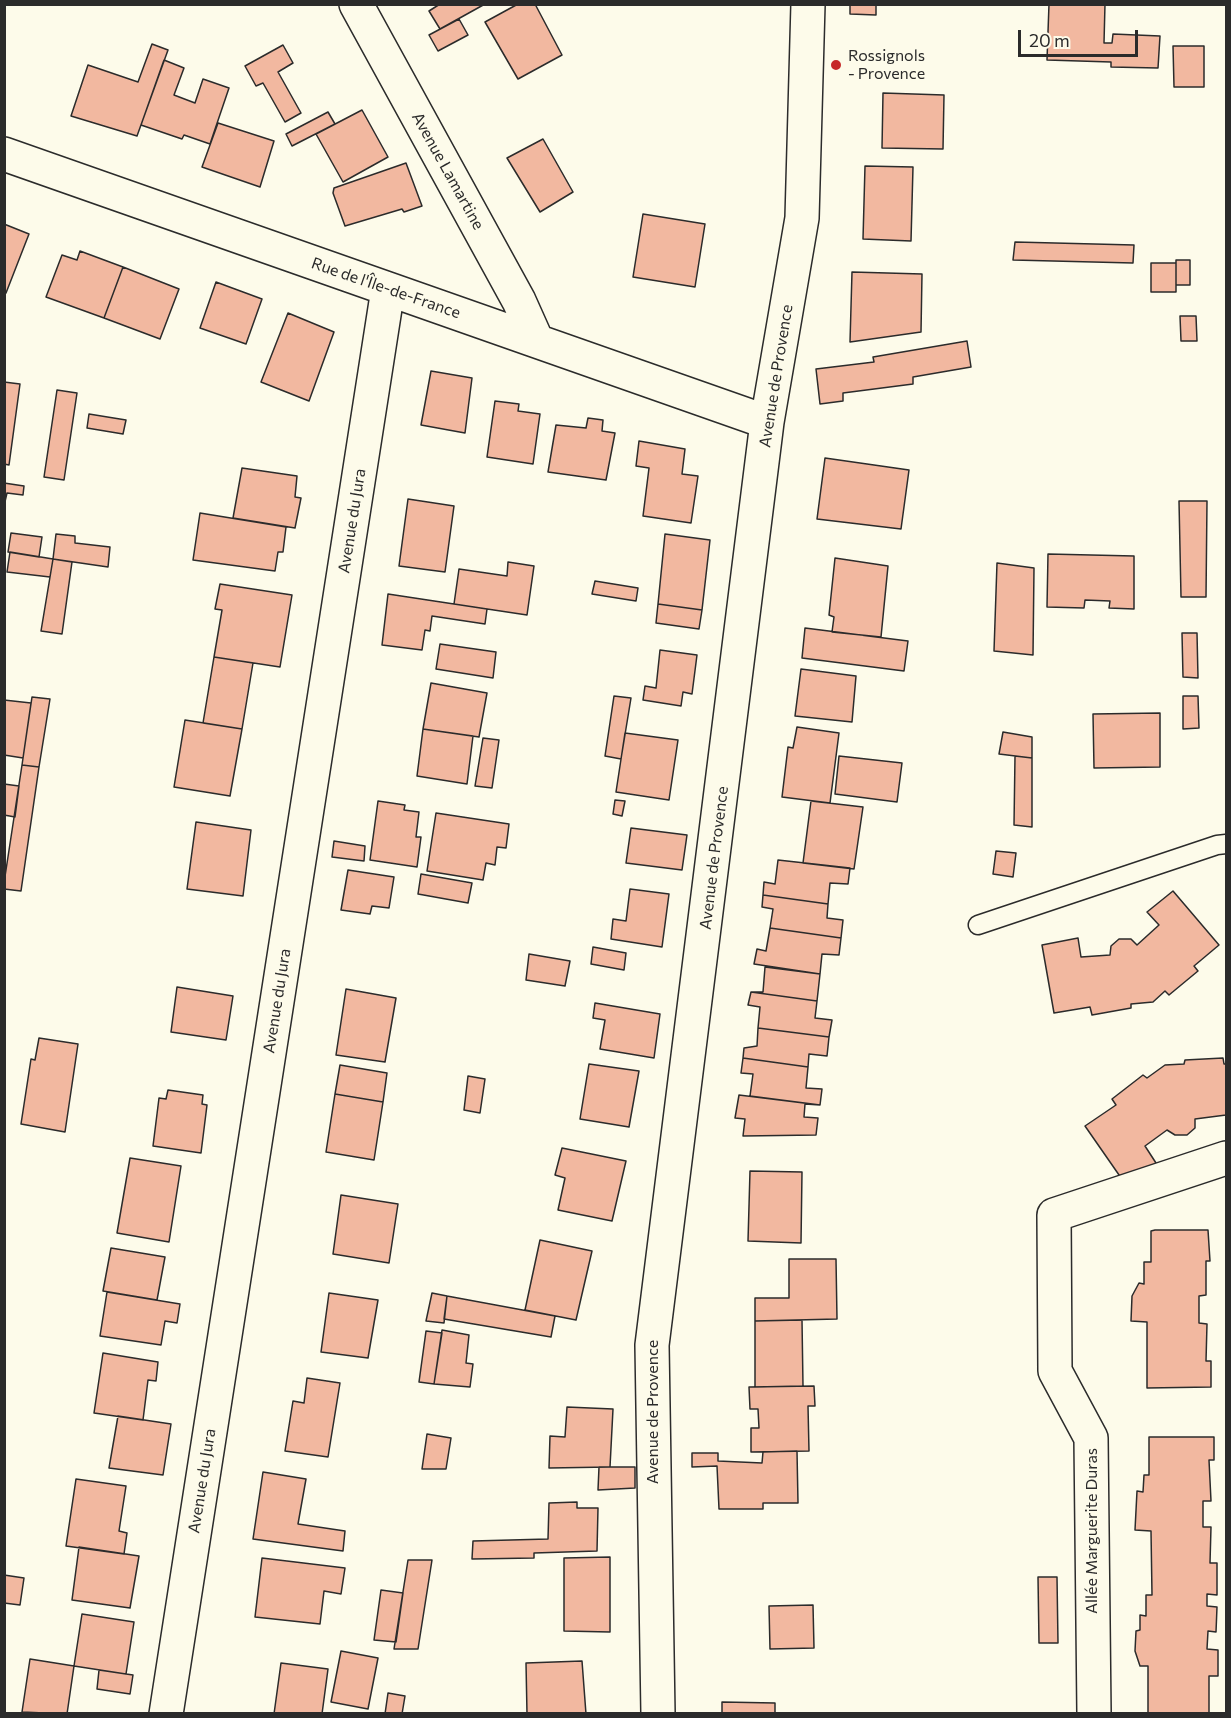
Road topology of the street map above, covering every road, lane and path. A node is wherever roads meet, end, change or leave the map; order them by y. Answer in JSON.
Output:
{"nodes":[{"id":1,"x":356,"y":4,"type":"edge"},
{"id":2,"x":808,"y":4,"type":"edge"},
{"id":3,"x":4,"y":154,"type":"edge"},
{"id":4,"x":388,"y":289,"type":"junction"},
{"id":5,"x":536,"y":339,"type":"junction"},
{"id":6,"x":767,"y":422,"type":"junction"},
{"id":7,"x":1227,"y":844,"type":"edge"},
{"id":8,"x":978,"y":925,"type":"dead end"},
{"id":9,"x":1227,"y":1158,"type":"edge"},
{"id":10,"x":166,"y":1713,"type":"edge"},
{"id":11,"x":658,"y":1713,"type":"edge"},
{"id":12,"x":1094,"y":1713,"type":"edge"}],
"edges":[{"from":1,"to":5,"type":"street","name":"Avenue Lamartine"},
{"from":2,"to":6,"type":"street","name":"Avenue de Provence"},
{"from":3,"to":4,"type":"street","name":"Rue de l'Île-de-France"},
{"from":4,"to":5,"type":"street","name":"Rue de l'Île-de-France"},
{"from":4,"to":10,"type":"street","name":"Avenue du Jura"},
{"from":5,"to":6,"type":"street","name":"Rue de l'Île-de-France"},
{"from":6,"to":11,"type":"street","name":"Avenue de Provence"},
{"from":7,"to":8,"type":"lane"},
{"from":9,"to":12,"type":"street","name":"Allée Marguerite Duras"}]}
